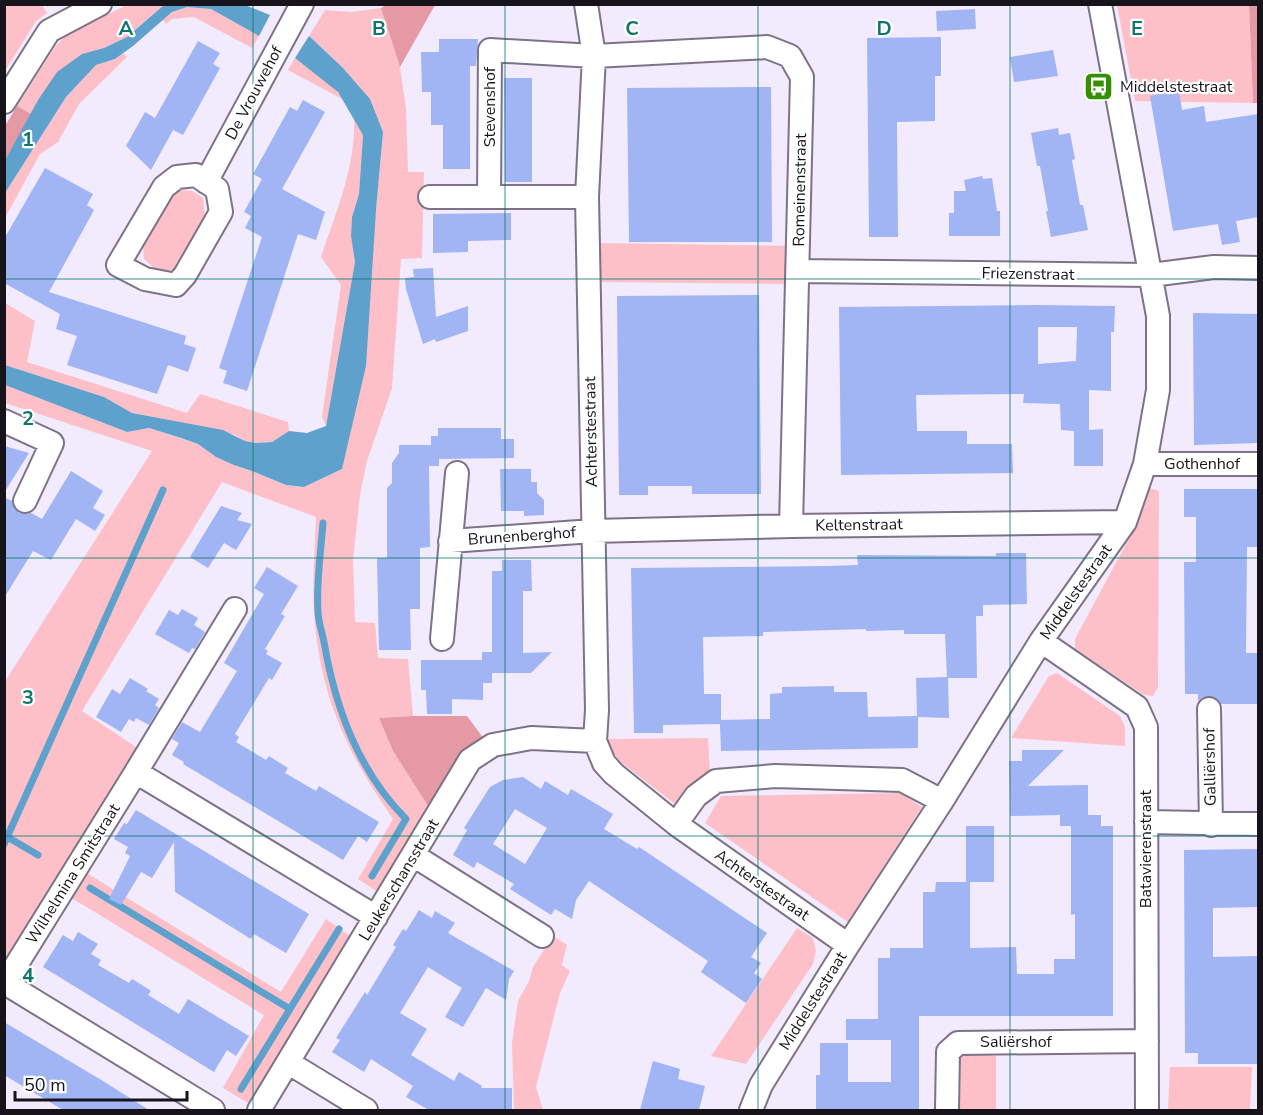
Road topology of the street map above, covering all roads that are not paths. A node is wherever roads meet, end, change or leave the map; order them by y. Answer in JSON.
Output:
{"nodes":[{"id":1,"x":100,"y":4,"type":"edge"},
{"id":2,"x":302,"y":4,"type":"edge"},
{"id":3,"x":586,"y":4,"type":"edge"},
{"id":4,"x":1100,"y":4,"type":"edge"},
{"id":5,"x":594,"y":56,"type":"junction"},
{"id":6,"x":4,"y":102,"type":"edge"},
{"id":7,"x":206,"y":182,"type":"junction"},
{"id":8,"x":489,"y":196,"type":"junction"},
{"id":9,"x":429,"y":197,"type":"dead end"},
{"id":10,"x":587,"y":197,"type":"junction"},
{"id":11,"x":1258,"y":268,"type":"edge"},
{"id":12,"x":798,"y":271,"type":"junction"},
{"id":13,"x":1150,"y":275,"type":"junction"},
{"id":14,"x":4,"y":421,"type":"edge"},
{"id":15,"x":1145,"y":464,"type":"junction"},
{"id":16,"x":1258,"y":465,"type":"edge"},
{"id":17,"x":457,"y":474,"type":"dead end"},
{"id":18,"x":26,"y":501,"type":"dead end"},
{"id":19,"x":1125,"y":522,"type":"junction"},
{"id":20,"x":791,"y":526,"type":"junction"},
{"id":21,"x":593,"y":531,"type":"junction"},
{"id":22,"x":450,"y":541,"type":"junction"},
{"id":23,"x":235,"y":609,"type":"dead end"},
{"id":24,"x":442,"y":639,"type":"dead end"},
{"id":25,"x":1041,"y":641,"type":"junction"},
{"id":26,"x":1209,"y":709,"type":"dead end"},
{"id":27,"x":595,"y":741,"type":"junction"},
{"id":28,"x":136,"y":772,"type":"junction"},
{"id":29,"x":942,"y":801,"type":"junction"},
{"id":30,"x":1146,"y":822,"type":"junction"},
{"id":31,"x":676,"y":824,"type":"junction"},
{"id":32,"x":1258,"y":824,"type":"edge"},
{"id":33,"x":1211,"y":825,"type":"junction"},
{"id":34,"x":414,"y":855,"type":"junction"},
{"id":35,"x":376,"y":917,"type":"junction"},
{"id":36,"x":542,"y":936,"type":"dead end"},
{"id":37,"x":848,"y":945,"type":"junction"},
{"id":38,"x":1147,"y":1041,"type":"junction"},
{"id":39,"x":289,"y":1063,"type":"junction"},
{"id":40,"x":213,"y":1110,"type":"edge"},
{"id":41,"x":259,"y":1110,"type":"edge"},
{"id":42,"x":366,"y":1110,"type":"edge"},
{"id":43,"x":751,"y":1110,"type":"edge"},
{"id":44,"x":947,"y":1110,"type":"edge"},
{"id":45,"x":1148,"y":1110,"type":"edge"}],
"edges":[{"from":1,"to":6,"type":"street"},
{"from":2,"to":7,"type":"street","name":"De Vrouwehof"},
{"from":3,"to":5,"type":"street","name":"Achterstestraat"},
{"from":4,"to":13,"type":"street","name":"Middelstestraat"},
{"from":5,"to":8,"type":"street","name":"Stevenshof"},
{"from":5,"to":10,"type":"street","name":"Achterstestraat"},
{"from":5,"to":12,"type":"street","name":"Romeinenstraat"},
{"from":7,"to":7,"type":"street"},
{"from":8,"to":9,"type":"street"},
{"from":8,"to":10,"type":"street"},
{"from":10,"to":21,"type":"street","name":"Achterstestraat"},
{"from":11,"to":13,"type":"street","name":"Friezenstraat"},
{"from":12,"to":13,"type":"street","name":"Friezenstraat"},
{"from":12,"to":20,"type":"street","name":"Romeinenstraat"},
{"from":13,"to":15,"type":"street","name":"Middelstestraat"},
{"from":14,"to":18,"type":"street"},
{"from":15,"to":16,"type":"street","name":"Gothenhof"},
{"from":15,"to":19,"type":"street","name":"Middelstestraat"},
{"from":17,"to":22,"type":"street","name":"Brunenberghof"},
{"from":19,"to":20,"type":"street","name":"Keltenstraat"},
{"from":19,"to":25,"type":"street","name":"Middelstestraat"},
{"from":20,"to":21,"type":"street","name":"Keltenstraat"},
{"from":21,"to":22,"type":"street","name":"Brunenberghof"},
{"from":21,"to":27,"type":"street","name":"Achterstestraat"},
{"from":22,"to":24,"type":"street","name":"Brunenberghof"},
{"from":23,"to":28,"type":"street","name":"Wilhelmina Smitstraat"},
{"from":25,"to":29,"type":"street","name":"Middelstestraat"},
{"from":25,"to":30,"type":"street","name":"Batavierenstraat"},
{"from":26,"to":33,"type":"street","name":"Galliërshof"},
{"from":27,"to":31,"type":"street","name":"Achterstestraat"},
{"from":27,"to":34,"type":"street","name":"Leukerschansstraat"},
{"from":28,"to":35,"type":"street"},
{"from":28,"to":40,"type":"street","name":"Wilhelmina Smitstraat"},
{"from":29,"to":31,"type":"street"},
{"from":29,"to":37,"type":"street","name":"Middelstestraat"},
{"from":30,"to":33,"type":"street","name":"Galliërshof"},
{"from":30,"to":38,"type":"street","name":"Batavierenstraat"},
{"from":31,"to":37,"type":"street","name":"Achterstestraat"},
{"from":32,"to":33,"type":"street","name":"Galliërshof"},
{"from":34,"to":35,"type":"street","name":"Leukerschansstraat"},
{"from":34,"to":36,"type":"street"},
{"from":35,"to":39,"type":"street","name":"Leukerschansstraat"},
{"from":37,"to":43,"type":"street","name":"Middelstestraat"},
{"from":38,"to":44,"type":"street","name":"Saliërshof"},
{"from":38,"to":45,"type":"street","name":"Batavierenstraat"},
{"from":39,"to":41,"type":"street","name":"Leukerschansstraat"},
{"from":39,"to":42,"type":"street"}]}
